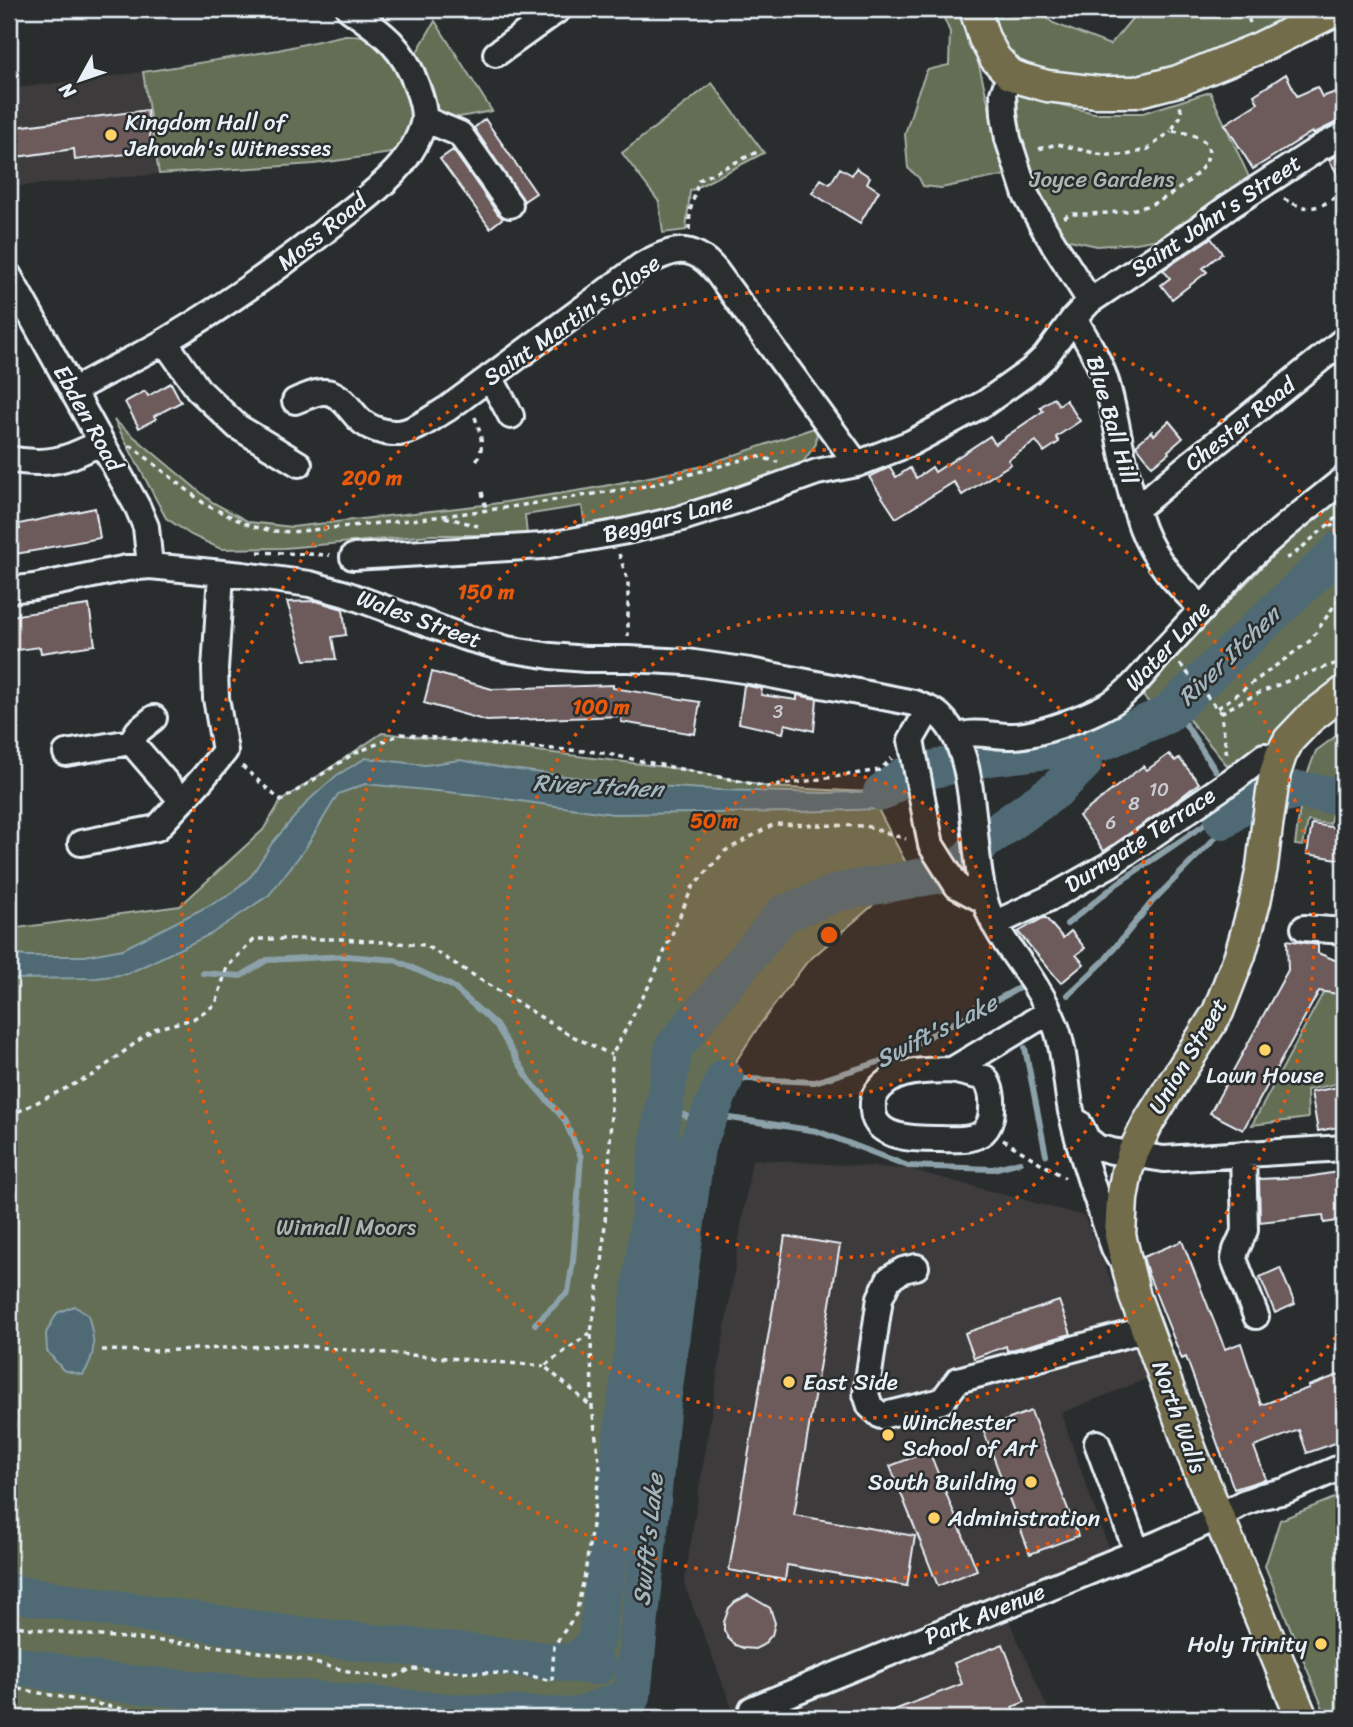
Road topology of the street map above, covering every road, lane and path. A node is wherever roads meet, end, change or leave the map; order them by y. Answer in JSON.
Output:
{"nodes":[{"id":1,"x":349,"y":9,"type":"edge"},
{"id":2,"x":559,"y":9,"type":"edge"},
{"id":3,"x":975,"y":9,"type":"edge"},
{"id":4,"x":1338,"y":9,"type":"edge"},
{"id":5,"x":496,"y":54,"type":"dead end"},
{"id":6,"x":1010,"y":74,"type":"junction"},
{"id":7,"x":1178,"y":81,"type":"junction"},
{"id":8,"x":424,"y":119,"type":"junction"},
{"id":9,"x":1171,"y":131,"type":"junction"},
{"id":10,"x":1344,"y":135,"type":"edge"},
{"id":11,"x":1039,"y":149,"type":"dead end"},
{"id":12,"x":757,"y":152,"type":"dead end"},
{"id":13,"x":1270,"y":180,"type":"junction"},
{"id":14,"x":1341,"y":193,"type":"dead end"},
{"id":15,"x":510,"y":205,"type":"dead end"},
{"id":16,"x":1045,"y":230,"type":"junction"},
{"id":17,"x":688,"y":250,"type":"junction"},
{"id":18,"x":9,"y":275,"type":"edge"},
{"id":19,"x":1082,"y":310,"type":"junction"},
{"id":20,"x":1344,"y":340,"type":"edge"},
{"id":21,"x":165,"y":342,"type":"junction"},
{"id":22,"x":490,"y":377,"type":"junction"},
{"id":23,"x":74,"y":391,"type":"junction"},
{"id":24,"x":467,"y":394,"type":"junction"},
{"id":25,"x":295,"y":401,"type":"dead end"},
{"id":26,"x":511,"y":416,"type":"dead end"},
{"id":27,"x":102,"y":443,"type":"junction"},
{"id":28,"x":9,"y":459,"type":"edge"},
{"id":29,"x":476,"y":461,"type":"dead end"},
{"id":30,"x":299,"y":464,"type":"dead end"},
{"id":31,"x":857,"y":464,"type":"junction"},
{"id":32,"x":817,"y":472,"type":"junction"},
{"id":33,"x":1344,"y":479,"type":"edge"},
{"id":34,"x":482,"y":492,"type":"dead end"},
{"id":35,"x":486,"y":509,"type":"junction"},
{"id":36,"x":1136,"y":509,"type":"junction"},
{"id":37,"x":1344,"y":511,"type":"edge"},
{"id":38,"x":612,"y":534,"type":"junction"},
{"id":39,"x":1344,"y":540,"type":"edge"},
{"id":40,"x":250,"y":551,"type":"dead end"},
{"id":41,"x":354,"y":556,"type":"joint"},
{"id":42,"x":150,"y":566,"type":"junction"},
{"id":43,"x":221,"y":573,"type":"junction"},
{"id":44,"x":9,"y":590,"type":"edge"},
{"id":45,"x":1344,"y":591,"type":"edge"},
{"id":46,"x":1203,"y":609,"type":"junction"},
{"id":47,"x":628,"y":659,"type":"junction"},
{"id":48,"x":1344,"y":661,"type":"edge"},
{"id":49,"x":1192,"y":678,"type":"dead end"},
{"id":50,"x":1344,"y":692,"type":"edge"},
{"id":51,"x":929,"y":709,"type":"junction"},
{"id":52,"x":1220,"y":710,"type":"junction"},
{"id":53,"x":154,"y":718,"type":"dead end"},
{"id":54,"x":957,"y":740,"type":"junction"},
{"id":55,"x":131,"y":742,"type":"junction"},
{"id":56,"x":225,"y":751,"type":"junction"},
{"id":57,"x":66,"y":753,"type":"dead end"},
{"id":58,"x":1226,"y":754,"type":"dead end"},
{"id":59,"x":1277,"y":768,"type":"junction"},
{"id":60,"x":880,"y":769,"type":"dead end"},
{"id":61,"x":183,"y":801,"type":"junction"},
{"id":62,"x":81,"y":843,"type":"dead end"},
{"id":63,"x":931,"y":845,"type":"junction"},
{"id":64,"x":990,"y":912,"type":"junction"},
{"id":65,"x":1304,"y":928,"type":"dead end"},
{"id":66,"x":1344,"y":931,"type":"edge"},
{"id":67,"x":1049,"y":1012,"type":"junction"},
{"id":68,"x":1003,"y":1040,"type":"junction"},
{"id":69,"x":612,"y":1055,"type":"junction"},
{"id":70,"x":953,"y":1070,"type":"junction"},
{"id":71,"x":991,"y":1088,"type":"junction"},
{"id":72,"x":1071,"y":1110,"type":"junction"},
{"id":73,"x":9,"y":1116,"type":"edge"},
{"id":74,"x":986,"y":1130,"type":"junction"},
{"id":75,"x":1344,"y":1148,"type":"edge"},
{"id":76,"x":1133,"y":1153,"type":"junction"},
{"id":77,"x":1243,"y":1154,"type":"junction"},
{"id":78,"x":1073,"y":1183,"type":"dead end"},
{"id":79,"x":916,"y":1267,"type":"dead end"},
{"id":80,"x":1129,"y":1275,"type":"junction"},
{"id":81,"x":1256,"y":1316,"type":"dead end"},
{"id":82,"x":1147,"y":1329,"type":"junction"},
{"id":83,"x":591,"y":1332,"type":"junction"},
{"id":84,"x":102,"y":1350,"type":"dead end"},
{"id":85,"x":544,"y":1367,"type":"junction"},
{"id":86,"x":592,"y":1406,"type":"junction"},
{"id":87,"x":1097,"y":1443,"type":"dead end"},
{"id":88,"x":1344,"y":1466,"type":"edge"},
{"id":89,"x":1218,"y":1517,"type":"junction"},
{"id":90,"x":1137,"y":1552,"type":"junction"},
{"id":91,"x":9,"y":1625,"type":"edge"},
{"id":92,"x":9,"y":1686,"type":"edge"},
{"id":93,"x":752,"y":1714,"type":"edge"},
{"id":94,"x":170,"y":1718,"type":"edge"},
{"id":95,"x":1302,"y":1718,"type":"edge"}],
"edges":[{"from":1,"to":8,"type":"street"},
{"from":2,"to":5,"type":"street"},
{"from":3,"to":6,"type":"main road"},
{"from":4,"to":7,"type":"main road"},
{"from":6,"to":7,"type":"main road"},
{"from":6,"to":16,"type":"street","name":"Blue Ball Hill"},
{"from":7,"to":9,"type":"path"},
{"from":8,"to":15,"type":"street"},
{"from":8,"to":21,"type":"street","name":"Moss Road"},
{"from":9,"to":11,"type":"path"},
{"from":9,"to":16,"type":"path"},
{"from":10,"to":13,"type":"street","name":"Saint John's Street"},
{"from":12,"to":17,"type":"path"},
{"from":13,"to":14,"type":"path"},
{"from":13,"to":19,"type":"street","name":"Saint John's Street"},
{"from":16,"to":19,"type":"street","name":"Blue Ball Hill"},
{"from":17,"to":22,"type":"street","name":"Saint Martin's Close"},
{"from":17,"to":31,"type":"street","name":"Saint Martin's Close"},
{"from":18,"to":23,"type":"street","name":"Ebden Road"},
{"from":19,"to":31,"type":"street","name":"Beggars Lane"},
{"from":19,"to":36,"type":"street","name":"Blue Ball Hill"},
{"from":20,"to":36,"type":"street","name":"Chester Road"},
{"from":21,"to":23,"type":"street","name":"Moss Road"},
{"from":21,"to":30,"type":"street"},
{"from":22,"to":24,"type":"street","name":"Saint Martin's Close"},
{"from":22,"to":26,"type":"street"},
{"from":23,"to":27,"type":"street","name":"Ebden Road"},
{"from":24,"to":25,"type":"street","name":"Saint Martin's Close"},
{"from":24,"to":29,"type":"path"},
{"from":27,"to":28,"type":"street"},
{"from":27,"to":35,"type":"path"},
{"from":27,"to":42,"type":"street","name":"Ebden Road"},
{"from":31,"to":32,"type":"street","name":"Beggars Lane"},
{"from":32,"to":35,"type":"path"},
{"from":32,"to":38,"type":"street","name":"Beggars Lane"},
{"from":33,"to":46,"type":"street","name":"Water Lane"},
{"from":34,"to":35,"type":"path"},
{"from":36,"to":46,"type":"street","name":"Blue Ball Hill"},
{"from":37,"to":39,"type":"path"},
{"from":38,"to":41,"type":"street","name":"Beggars Lane"},
{"from":38,"to":47,"type":"path"},
{"from":40,"to":41,"type":"path"},
{"from":42,"to":43,"type":"street","name":"Wales Street"},
{"from":42,"to":44,"type":"street","name":"Wales Street"},
{"from":43,"to":47,"type":"street","name":"Wales Street"},
{"from":43,"to":56,"type":"street"},
{"from":45,"to":52,"type":"path"},
{"from":46,"to":54,"type":"street","name":"Water Lane"},
{"from":47,"to":51,"type":"street","name":"Wales Street"},
{"from":48,"to":52,"type":"path"},
{"from":49,"to":52,"type":"path"},
{"from":50,"to":59,"type":"main road"},
{"from":51,"to":54,"type":"street"},
{"from":51,"to":63,"type":"street"},
{"from":52,"to":58,"type":"path"},
{"from":53,"to":55,"type":"street"},
{"from":54,"to":64,"type":"street"},
{"from":55,"to":57,"type":"street"},
{"from":55,"to":61,"type":"street"},
{"from":56,"to":60,"type":"path"},
{"from":56,"to":61,"type":"street"},
{"from":59,"to":64,"type":"street","name":"Durngate Terrace"},
{"from":59,"to":76,"type":"main road","name":"Union Street"},
{"from":61,"to":62,"type":"street"},
{"from":63,"to":64,"type":"street"},
{"from":63,"to":69,"type":"path"},
{"from":64,"to":67,"type":"street","name":"North Walls"},
{"from":65,"to":66,"type":"street"},
{"from":67,"to":68,"type":"street"},
{"from":67,"to":72,"type":"street","name":"North Walls"},
{"from":68,"to":70,"type":"street"},
{"from":68,"to":71,"type":"street"},
{"from":69,"to":73,"type":"path"},
{"from":69,"to":83,"type":"path"},
{"from":70,"to":71,"type":"street"},
{"from":70,"to":74,"type":"street"},
{"from":71,"to":74,"type":"street"},
{"from":72,"to":76,"type":"street","name":"North Walls"},
{"from":72,"to":80,"type":"street","name":"North Walls"},
{"from":74,"to":78,"type":"path"},
{"from":75,"to":77,"type":"street","name":"North Walls"},
{"from":76,"to":77,"type":"street","name":"North Walls"},
{"from":76,"to":80,"type":"main road","name":"Union Street"},
{"from":77,"to":81,"type":"street"},
{"from":79,"to":82,"type":"street"},
{"from":80,"to":82,"type":"main road","name":"North Walls"},
{"from":82,"to":89,"type":"main road","name":"North Walls"},
{"from":83,"to":85,"type":"path"},
{"from":83,"to":86,"type":"path"},
{"from":84,"to":85,"type":"path"},
{"from":85,"to":86,"type":"path"},
{"from":86,"to":91,"type":"path"},
{"from":87,"to":90,"type":"street"},
{"from":88,"to":89,"type":"street","name":"Park Avenue"},
{"from":89,"to":90,"type":"street","name":"Park Avenue"},
{"from":89,"to":95,"type":"main road","name":"North Walls"},
{"from":90,"to":93,"type":"street","name":"Park Avenue"},
{"from":92,"to":94,"type":"path"}]}
